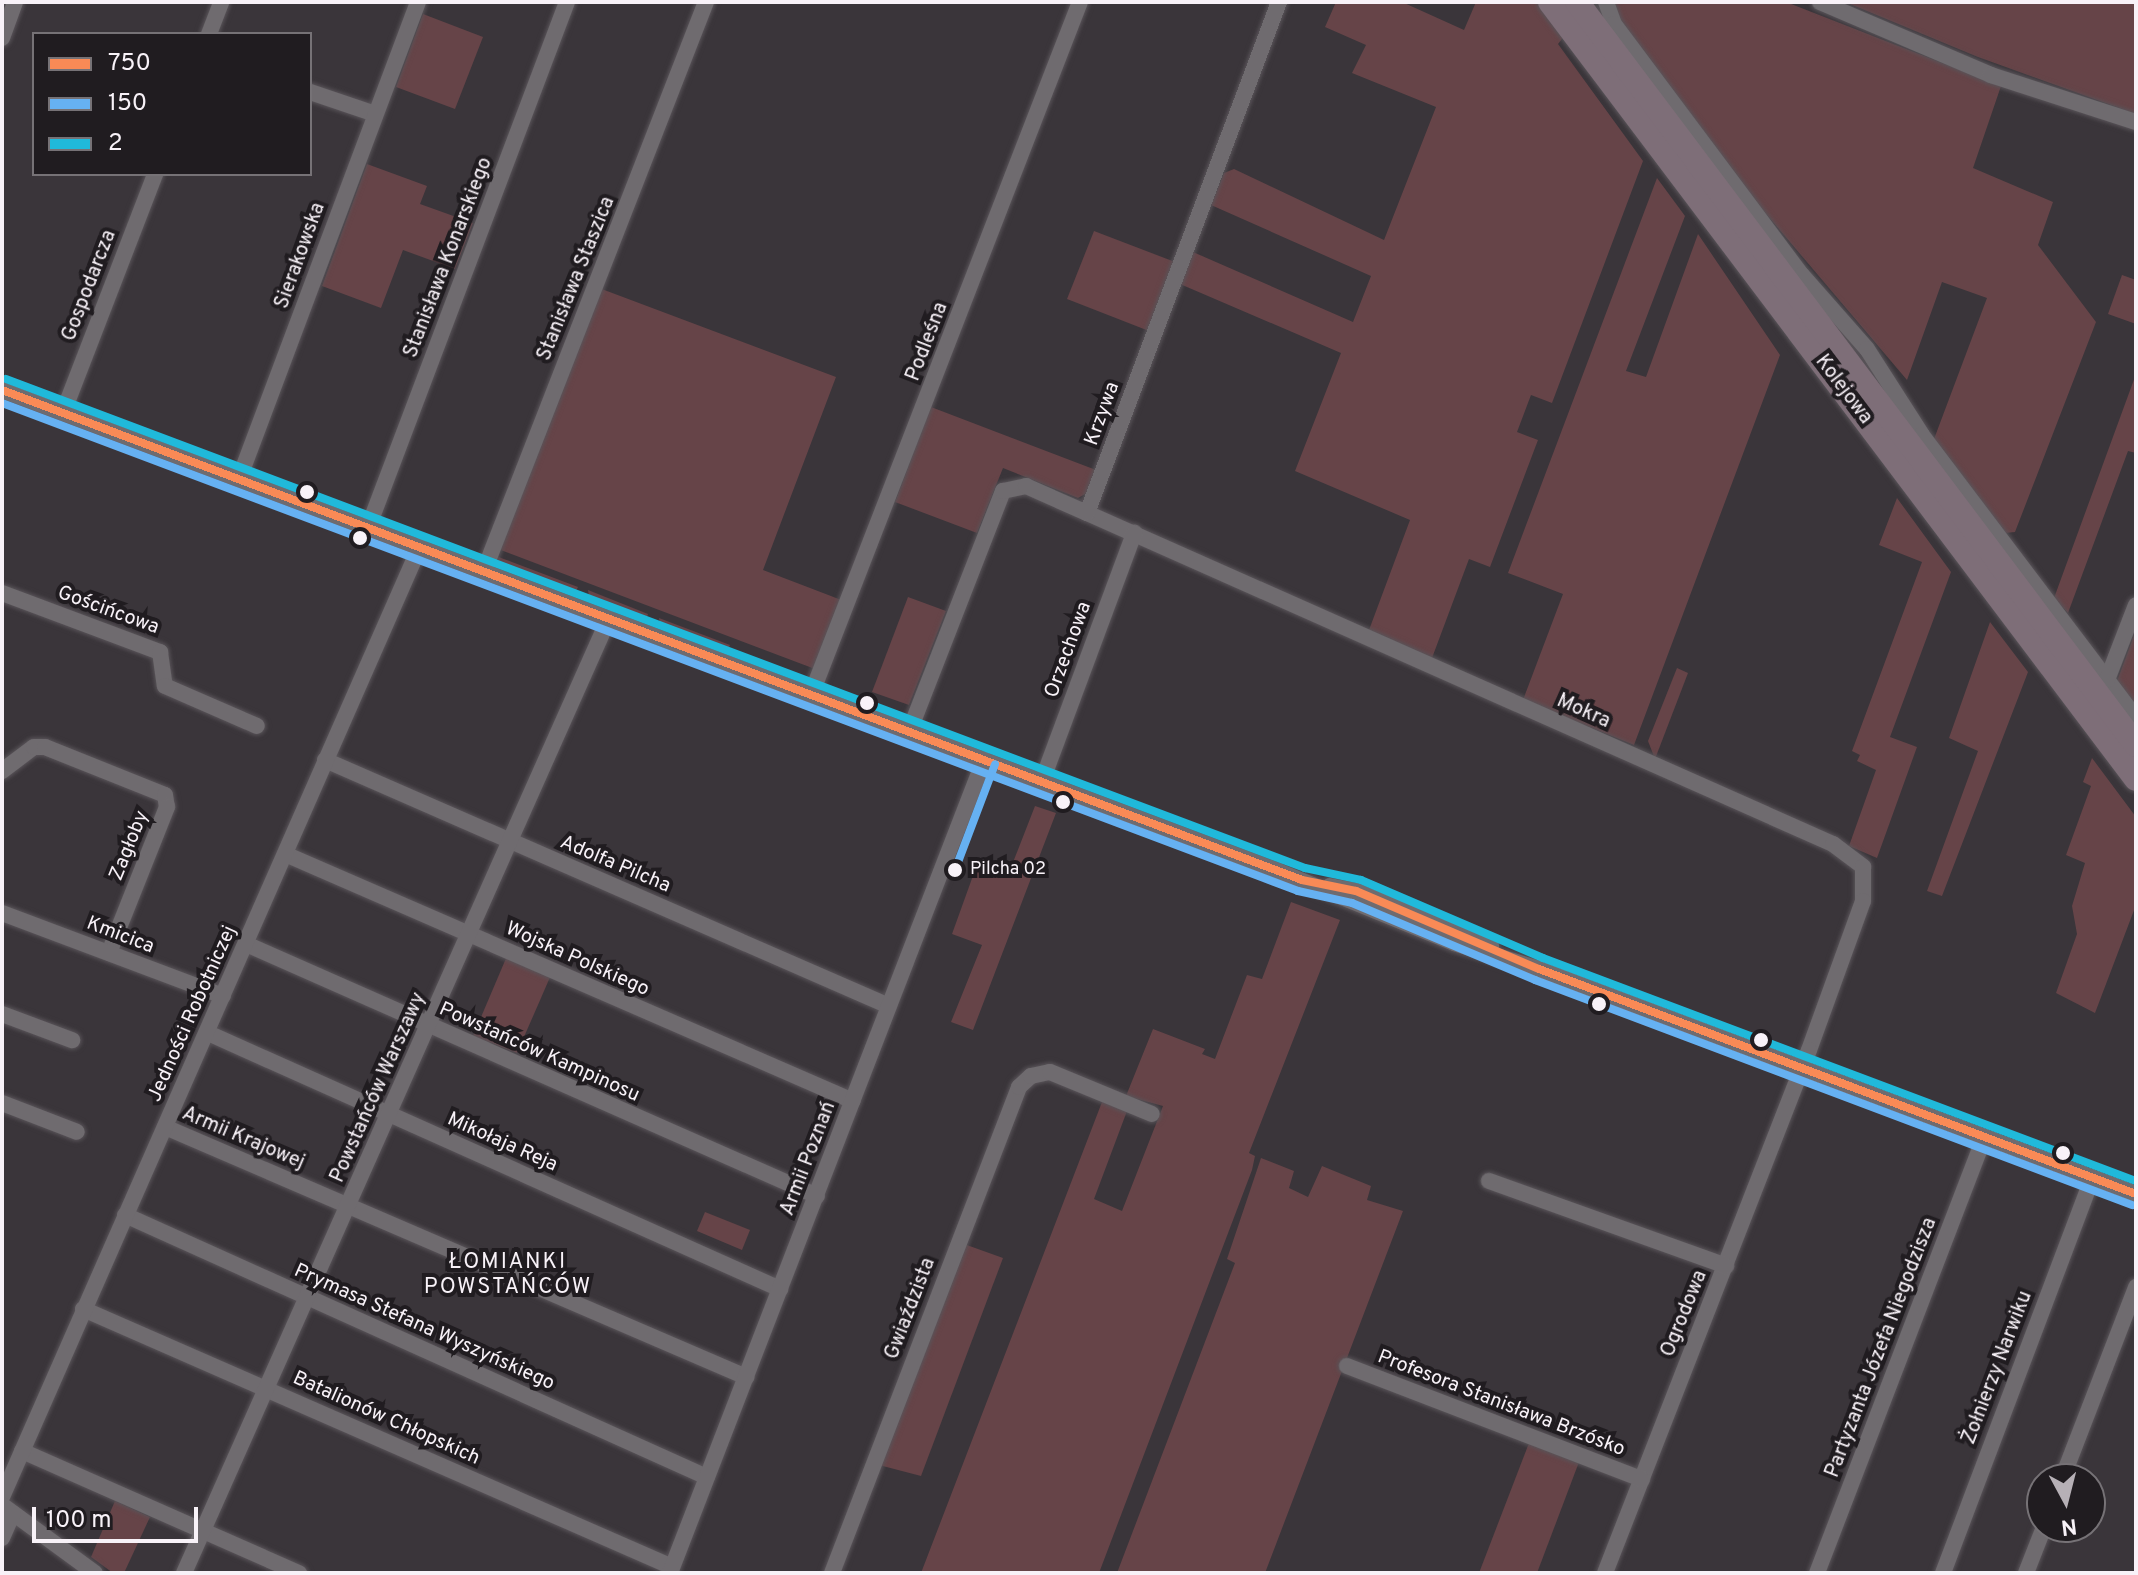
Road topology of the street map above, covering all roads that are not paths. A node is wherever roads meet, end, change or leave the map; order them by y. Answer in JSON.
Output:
{"nodes":[{"id":1,"x":15,"y":2,"type":"edge"},
{"id":2,"x":221,"y":2,"type":"edge"},
{"id":3,"x":418,"y":2,"type":"edge"},
{"id":4,"x":567,"y":2,"type":"edge"},
{"id":5,"x":706,"y":2,"type":"edge"},
{"id":6,"x":1080,"y":2,"type":"edge"},
{"id":7,"x":1279,"y":2,"type":"edge"},
{"id":8,"x":1550,"y":2,"type":"edge"},
{"id":9,"x":1577,"y":2,"type":"edge"},
{"id":10,"x":1592,"y":2,"type":"edge"},
{"id":11,"x":1606,"y":2,"type":"edge"},
{"id":12,"x":1820,"y":2,"type":"edge"},
{"id":13,"x":1608,"y":30,"type":"junction"},
{"id":14,"x":210,"y":32,"type":"edge"},
{"id":15,"x":2,"y":38,"type":"edge"},
{"id":16,"x":312,"y":93,"type":"edge"},
{"id":17,"x":375,"y":114,"type":"junction"},
{"id":18,"x":2136,"y":122,"type":"edge"},
{"id":19,"x":154,"y":176,"type":"edge"},
{"id":20,"x":2,"y":390,"type":"edge"},
{"id":21,"x":63,"y":413,"type":"junction"},
{"id":22,"x":239,"y":479,"type":"junction"},
{"id":23,"x":1087,"y":513,"type":"junction"},
{"id":24,"x":368,"y":528,"type":"junction"},
{"id":25,"x":1134,"y":533,"type":"junction"},
{"id":26,"x":420,"y":546,"type":"junction"},
{"id":27,"x":484,"y":571,"type":"junction"},
{"id":28,"x":2,"y":593,"type":"edge"},
{"id":29,"x":2136,"y":605,"type":"edge"},
{"id":30,"x":609,"y":618,"type":"junction"},
{"id":31,"x":2107,"y":680,"type":"junction"},
{"id":32,"x":811,"y":695,"type":"junction"},
{"id":33,"x":2136,"y":718,"type":"edge"},
{"id":34,"x":257,"y":726,"type":"dead end"},
{"id":35,"x":909,"y":732,"type":"junction"},
{"id":36,"x":2136,"y":745,"type":"edge"},
{"id":37,"x":325,"y":760,"type":"junction"},
{"id":38,"x":984,"y":760,"type":"junction"},
{"id":39,"x":2,"y":771,"type":"edge"},
{"id":40,"x":2136,"y":779,"type":"edge"},
{"id":41,"x":1042,"y":781,"type":"junction"},
{"id":42,"x":511,"y":842,"type":"junction"},
{"id":43,"x":285,"y":854,"type":"junction"},
{"id":44,"x":2,"y":913,"type":"edge"},
{"id":45,"x":470,"y":934,"type":"junction"},
{"id":46,"x":246,"y":944,"type":"junction"},
{"id":47,"x":109,"y":953,"type":"junction"},
{"id":48,"x":223,"y":996,"type":"junction"},
{"id":49,"x":889,"y":1006,"type":"junction"},
{"id":50,"x":2,"y":1014,"type":"edge"},
{"id":51,"x":428,"y":1026,"type":"junction"},
{"id":52,"x":208,"y":1033,"type":"junction"},
{"id":53,"x":72,"y":1040,"type":"dead end"},
{"id":54,"x":1802,"y":1068,"type":"junction"},
{"id":55,"x":853,"y":1101,"type":"junction"},
{"id":56,"x":2,"y":1103,"type":"edge"},
{"id":57,"x":388,"y":1114,"type":"junction"},
{"id":58,"x":1152,"y":1114,"type":"dead end"},
{"id":59,"x":165,"y":1127,"type":"junction"},
{"id":60,"x":77,"y":1132,"type":"dead end"},
{"id":61,"x":1984,"y":1137,"type":"junction"},
{"id":62,"x":2092,"y":1178,"type":"junction"},
{"id":63,"x":1489,"y":1181,"type":"dead end"},
{"id":64,"x":2136,"y":1194,"type":"edge"},
{"id":65,"x":817,"y":1196,"type":"junction"},
{"id":66,"x":347,"y":1206,"type":"junction"},
{"id":67,"x":125,"y":1215,"type":"junction"},
{"id":68,"x":1726,"y":1266,"type":"junction"},
{"id":69,"x":2136,"y":1287,"type":"edge"},
{"id":70,"x":780,"y":1289,"type":"junction"},
{"id":71,"x":307,"y":1297,"type":"junction"},
{"id":72,"x":83,"y":1309,"type":"junction"},
{"id":73,"x":1347,"y":1366,"type":"dead end"},
{"id":74,"x":746,"y":1377,"type":"junction"},
{"id":75,"x":267,"y":1389,"type":"junction"},
{"id":76,"x":22,"y":1451,"type":"junction"},
{"id":77,"x":2068,"y":1463,"type":"edge"},
{"id":78,"x":707,"y":1477,"type":"junction"},
{"id":79,"x":1642,"y":1479,"type":"junction"},
{"id":80,"x":2,"y":1497,"type":"edge"},
{"id":81,"x":8,"y":1509,"type":"edge"},
{"id":82,"x":203,"y":1531,"type":"junction"},
{"id":83,"x":2,"y":1538,"type":"edge"},
{"id":84,"x":2038,"y":1543,"type":"edge"},
{"id":85,"x":671,"y":1570,"type":"edge"},
{"id":86,"x":95,"y":1573,"type":"edge"},
{"id":87,"x":184,"y":1573,"type":"edge"},
{"id":88,"x":299,"y":1573,"type":"edge"},
{"id":89,"x":832,"y":1573,"type":"edge"},
{"id":90,"x":1605,"y":1573,"type":"edge"},
{"id":91,"x":1817,"y":1573,"type":"edge"},
{"id":92,"x":1943,"y":1573,"type":"edge"},
{"id":93,"x":2026,"y":1573,"type":"edge"}],
"edges":[{"from":1,"to":15,"type":"street"},
{"from":2,"to":14,"type":"street"},
{"from":3,"to":17,"type":"street","name":"Sierakowska"},
{"from":4,"to":24,"type":"street","name":"Stanisława Konarskiego"},
{"from":5,"to":27,"type":"street","name":"Stanisława Staszica"},
{"from":6,"to":32,"type":"street","name":"Podleśna"},
{"from":7,"to":23,"type":"street","name":"Krzywa"},
{"from":8,"to":40,"type":"highway","name":"Kolejowa"},
{"from":9,"to":13,"type":"highway","name":"Kolejowa"},
{"from":10,"to":13,"type":"highway"},
{"from":11,"to":13,"type":"street","name":"Kolejowa"},
{"from":12,"to":18,"type":"street"},
{"from":13,"to":31,"type":"street"},
{"from":13,"to":36,"type":"highway","name":"Kolejowa"},
{"from":16,"to":17,"type":"street"},
{"from":17,"to":22,"type":"street","name":"Sierakowska"},
{"from":19,"to":21,"type":"street","name":"Gospodarcza"},
{"from":20,"to":21,"type":"street"},
{"from":21,"to":22,"type":"street"},
{"from":22,"to":24,"type":"street"},
{"from":23,"to":25,"type":"street","name":"Mokra"},
{"from":23,"to":35,"type":"street"},
{"from":24,"to":26,"type":"street"},
{"from":25,"to":41,"type":"street","name":"Orzechowa"},
{"from":25,"to":54,"type":"street","name":"Mokra"},
{"from":26,"to":27,"type":"street"},
{"from":26,"to":37,"type":"street","name":"Jedności Robotniczej"},
{"from":27,"to":30,"type":"street"},
{"from":28,"to":34,"type":"street","name":"Gościńcowa"},
{"from":29,"to":31,"type":"street"},
{"from":30,"to":32,"type":"street"},
{"from":30,"to":42,"type":"street","name":"Powstańców Warszawy"},
{"from":31,"to":33,"type":"street"},
{"from":32,"to":35,"type":"street"},
{"from":35,"to":38,"type":"street"},
{"from":37,"to":42,"type":"street","name":"Adolfa Pilcha"},
{"from":37,"to":43,"type":"street","name":"Jedności Robotniczej"},
{"from":38,"to":41,"type":"street"},
{"from":38,"to":49,"type":"street","name":"Armii Poznań"},
{"from":39,"to":47,"type":"street","name":"Zagłoby"},
{"from":41,"to":54,"type":"street"},
{"from":42,"to":45,"type":"street","name":"Powstańców Warszawy"},
{"from":42,"to":49,"type":"street","name":"Adolfa Pilcha"},
{"from":43,"to":45,"type":"street","name":"Wojska Polskiego"},
{"from":43,"to":46,"type":"street","name":"Jedności Robotniczej"},
{"from":44,"to":47,"type":"street","name":"Kmicica"},
{"from":45,"to":51,"type":"street","name":"Powstańców Warszawy"},
{"from":45,"to":55,"type":"street","name":"Wojska Polskiego"},
{"from":46,"to":48,"type":"street","name":"Jedności Robotniczej"},
{"from":46,"to":51,"type":"street","name":"Powstańców Kampinosu"},
{"from":47,"to":48,"type":"street","name":"Kmicica"},
{"from":48,"to":52,"type":"street","name":"Jedności Robotniczej"},
{"from":49,"to":55,"type":"street","name":"Armii Poznań"},
{"from":50,"to":53,"type":"street"},
{"from":51,"to":57,"type":"street","name":"Powstańców Warszawy"},
{"from":51,"to":65,"type":"street","name":"Powstańców Kampinosu"},
{"from":52,"to":57,"type":"street","name":"Mikołaja Reja"},
{"from":52,"to":59,"type":"street","name":"Jedności Robotniczej"},
{"from":54,"to":61,"type":"street"},
{"from":54,"to":68,"type":"street","name":"Ogrodowa"},
{"from":55,"to":65,"type":"street","name":"Armii Poznań"},
{"from":56,"to":60,"type":"street"},
{"from":57,"to":66,"type":"street","name":"Powstańców Warszawy"},
{"from":57,"to":70,"type":"street","name":"Mikołaja Reja"},
{"from":58,"to":89,"type":"street","name":"Gwiaździsta"},
{"from":59,"to":66,"type":"street","name":"Armii Krajowej"},
{"from":59,"to":67,"type":"street","name":"Jedności Robotniczej"},
{"from":61,"to":62,"type":"street"},
{"from":61,"to":91,"type":"street","name":"Partyzanta Józefa Niegodzisza"},
{"from":62,"to":64,"type":"street"},
{"from":62,"to":92,"type":"street","name":"Żołnierzy Narwiku"},
{"from":63,"to":68,"type":"street"},
{"from":65,"to":70,"type":"street","name":"Armii Poznań"},
{"from":66,"to":71,"type":"street","name":"Powstańców Warszawy"},
{"from":66,"to":74,"type":"street","name":"Armii Krajowej"},
{"from":67,"to":71,"type":"street","name":"Prymasa Stefana Wyszyńskiego"},
{"from":67,"to":72,"type":"street","name":"Jedności Robotniczej"},
{"from":68,"to":79,"type":"street","name":"Ogrodowa"},
{"from":69,"to":77,"type":"street"},
{"from":70,"to":74,"type":"street","name":"Armii Poznań"},
{"from":71,"to":75,"type":"street","name":"Powstańców Warszawy"},
{"from":71,"to":78,"type":"street","name":"Prymasa Stefana Wyszyńskiego"},
{"from":72,"to":75,"type":"street","name":"Batalionów Chłopskich"},
{"from":72,"to":76,"type":"street","name":"Jedności Robotniczej"},
{"from":73,"to":79,"type":"street","name":"Profesora Stanisława Brzósko"},
{"from":74,"to":78,"type":"street","name":"Armii Poznań"},
{"from":75,"to":82,"type":"street","name":"Powstańców Warszawy"},
{"from":75,"to":85,"type":"street","name":"Batalionów Chłopskich"},
{"from":76,"to":80,"type":"street","name":"Jedności Robotniczej"},
{"from":76,"to":82,"type":"street"},
{"from":78,"to":85,"type":"street","name":"Armii Poznań"},
{"from":79,"to":90,"type":"street","name":"Ogrodowa"},
{"from":81,"to":83,"type":"street"},
{"from":81,"to":86,"type":"street"},
{"from":82,"to":87,"type":"street","name":"Powstańców Warszawy"},
{"from":82,"to":88,"type":"street"},
{"from":84,"to":93,"type":"street"}]}
